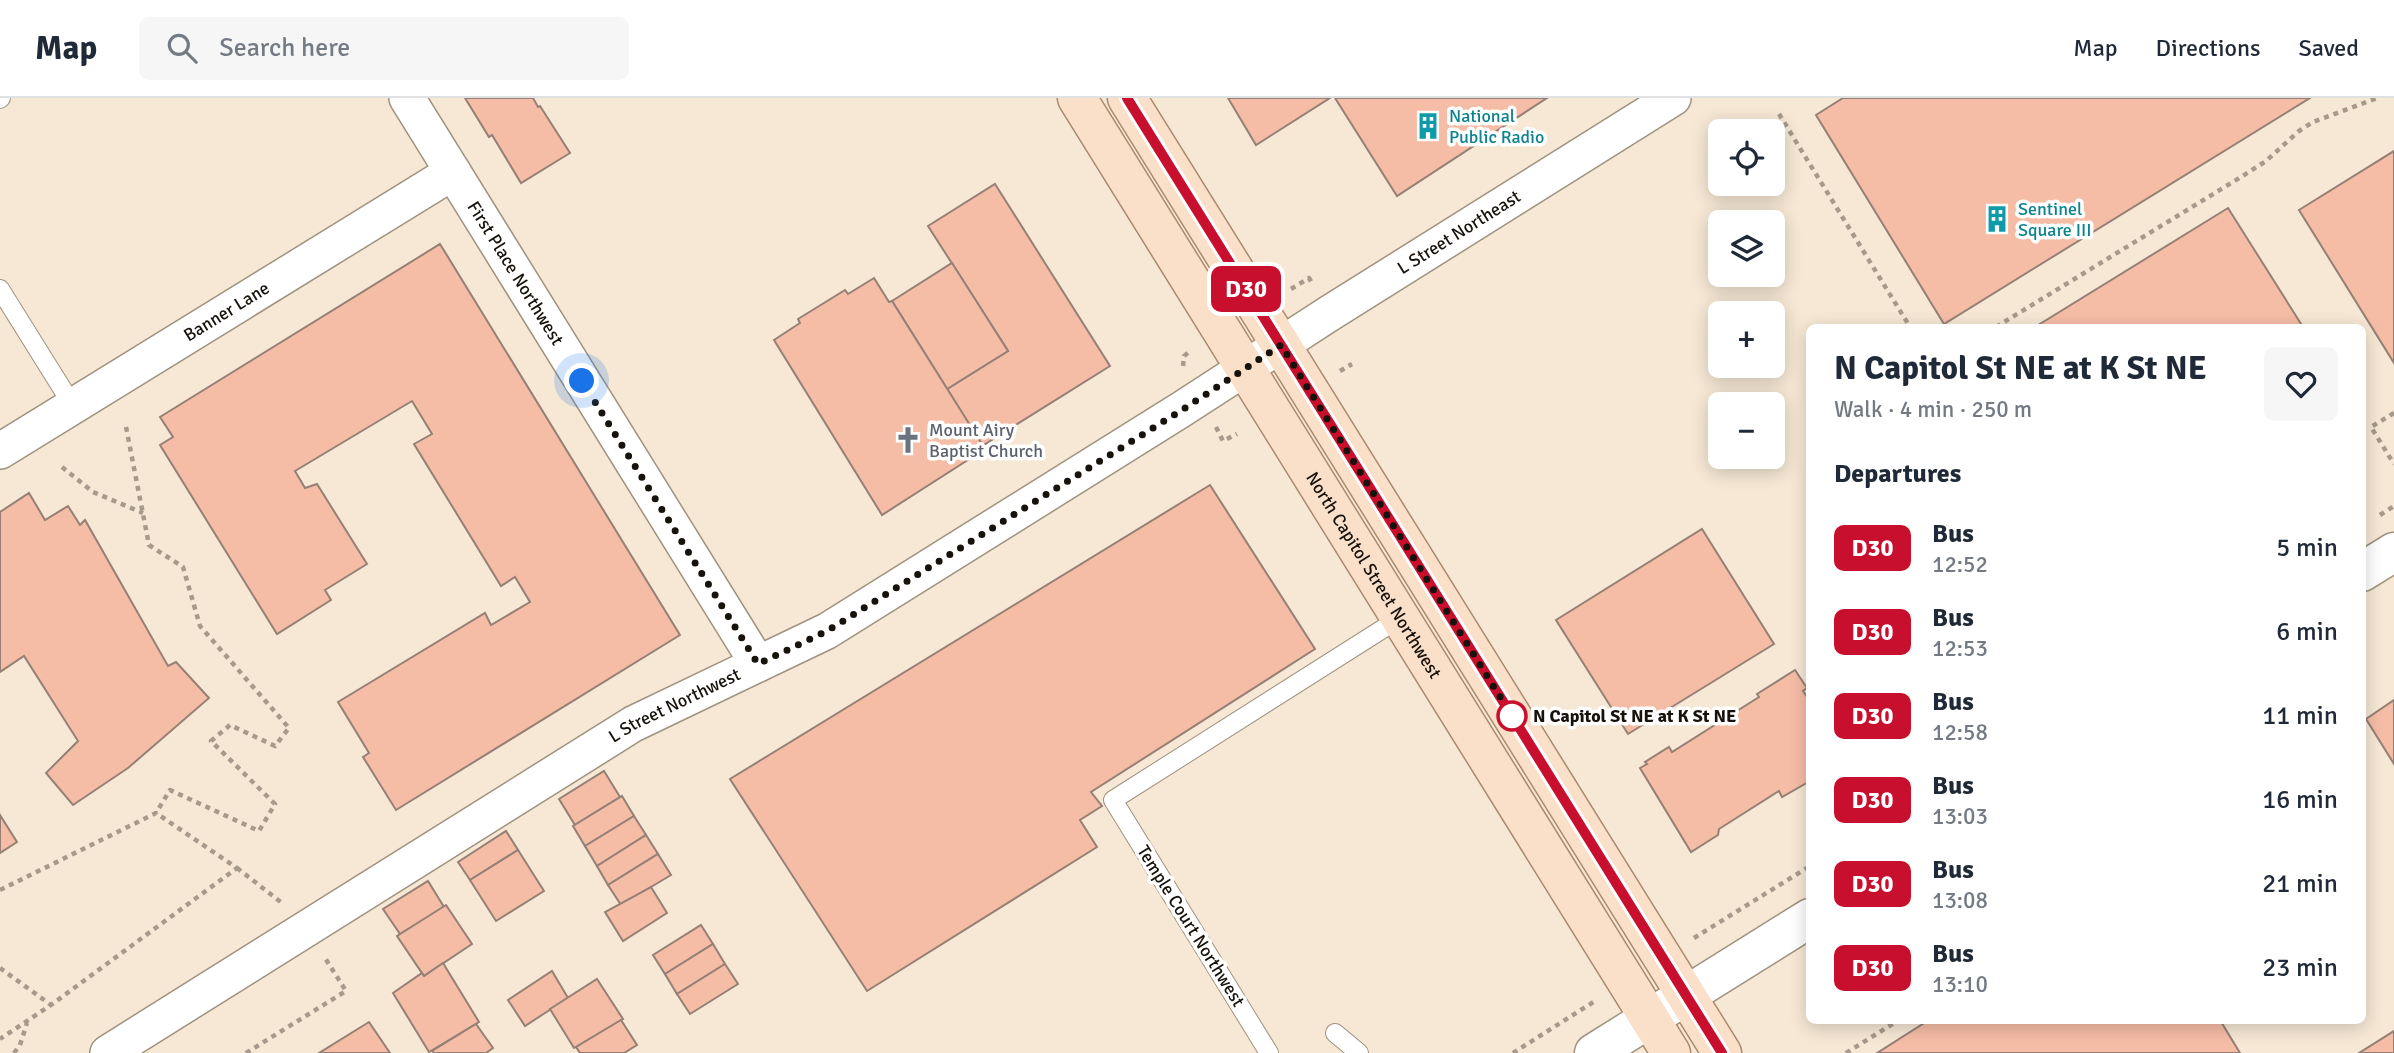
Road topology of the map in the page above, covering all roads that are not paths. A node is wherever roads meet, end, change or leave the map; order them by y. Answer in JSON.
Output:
{"nodes":[{"id":1,"x":407,"y":98,"type":"edge"},
{"id":2,"x":1077,"y":98,"type":"edge"},
{"id":3,"x":1127,"y":98,"type":"edge"},
{"id":4,"x":1673,"y":98,"type":"edge"},
{"id":5,"x":453,"y":172,"type":"junction"},
{"id":6,"x":0,"y":289,"type":"edge"},
{"id":7,"x":1281,"y":345,"type":"junction"},
{"id":8,"x":1245,"y":369,"type":"junction"},
{"id":9,"x":73,"y":406,"type":"junction"},
{"id":10,"x":0,"y":451,"type":"edge"},
{"id":11,"x":2394,"y":552,"type":"edge"},
{"id":12,"x":2366,"y":570,"type":"edge"},
{"id":13,"x":1399,"y":618,"type":"junction"},
{"id":14,"x":758,"y":664,"type":"junction"},
{"id":15,"x":1806,"y":920,"type":"edge"},
{"id":16,"x":1686,"y":995,"type":"junction"},
{"id":17,"x":1649,"y":1018,"type":"junction"},
{"id":18,"x":1335,"y":1032,"type":"dead end"},
{"id":19,"x":108,"y":1053,"type":"edge"},
{"id":20,"x":1269,"y":1053,"type":"edge"},
{"id":21,"x":1359,"y":1053,"type":"edge"},
{"id":22,"x":1594,"y":1053,"type":"edge"},
{"id":23,"x":1671,"y":1053,"type":"edge"},
{"id":24,"x":1722,"y":1053,"type":"edge"}],
"edges":[{"from":1,"to":5,"type":"street","name":"First Place Northwest"},
{"from":2,"to":8,"type":"main road","name":"North Capitol Street Northwest"},
{"from":3,"to":7,"type":"main road"},
{"from":4,"to":7,"type":"street","name":"L Street Northeast"},
{"from":5,"to":9,"type":"street","name":"Banner Lane"},
{"from":5,"to":14,"type":"street","name":"First Place Northwest"},
{"from":6,"to":9,"type":"lane"},
{"from":7,"to":8,"type":"street","name":"L Street Northeast"},
{"from":7,"to":16,"type":"main road"},
{"from":8,"to":13,"type":"main road","name":"North Capitol Street Northwest"},
{"from":8,"to":14,"type":"street","name":"L Street Northwest"},
{"from":9,"to":10,"type":"street","name":"Banner Lane"},
{"from":11,"to":12,"type":"main road"},
{"from":13,"to":17,"type":"main road","name":"North Capitol Street Northwest"},
{"from":13,"to":20,"type":"lane","name":"Temple Court Northwest"},
{"from":14,"to":19,"type":"street","name":"L Street Northwest"},
{"from":15,"to":16,"type":"main road"},
{"from":16,"to":17,"type":"main road"},
{"from":16,"to":24,"type":"main road"},
{"from":17,"to":22,"type":"main road"},
{"from":17,"to":23,"type":"main road","name":"North Capitol Street Northwest"},
{"from":18,"to":21,"type":"lane"}]}
